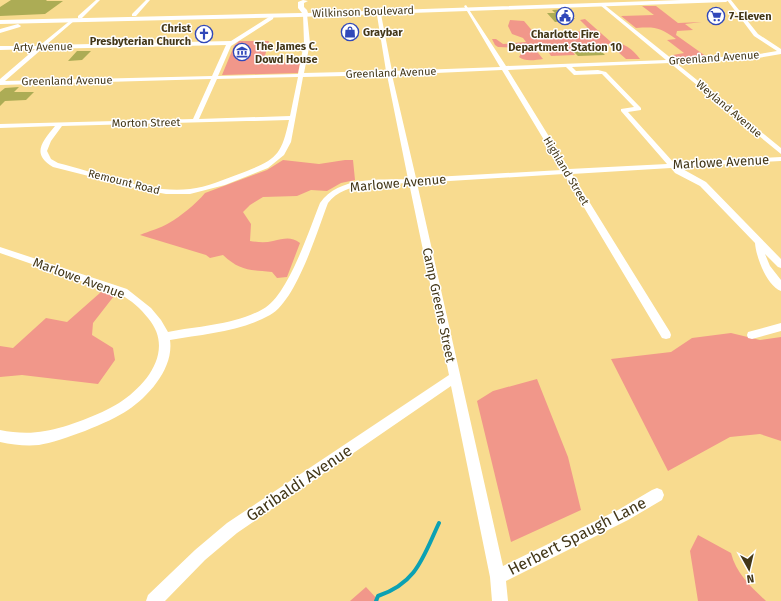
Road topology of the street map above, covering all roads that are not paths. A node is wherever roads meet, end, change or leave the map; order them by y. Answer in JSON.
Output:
{"nodes":[{"id":1,"x":98,"y":0,"type":"edge"},
{"id":2,"x":148,"y":0,"type":"edge"},
{"id":3,"x":305,"y":0,"type":"edge"},
{"id":4,"x":642,"y":0,"type":"edge"},
{"id":5,"x":648,"y":0,"type":"edge"},
{"id":6,"x":728,"y":0,"type":"edge"},
{"id":7,"x":735,"y":0,"type":"edge"},
{"id":8,"x":708,"y":1,"type":"edge"},
{"id":9,"x":601,"y":3,"type":"junction"},
{"id":10,"x":467,"y":7,"type":"junction"},
{"id":11,"x":735,"y":8,"type":"junction"},
{"id":12,"x":378,"y":10,"type":"junction"},
{"id":13,"x":305,"y":13,"type":"junction"},
{"id":14,"x":134,"y":16,"type":"junction"},
{"id":15,"x":272,"y":16,"type":"junction"},
{"id":16,"x":80,"y":17,"type":"junction"},
{"id":17,"x":27,"y":19,"type":"junction"},
{"id":18,"x":53,"y":20,"type":"junction"},
{"id":19,"x":72,"y":20,"type":"junction"},
{"id":20,"x":0,"y":21,"type":"edge"},
{"id":21,"x":753,"y":21,"type":"dead end"},
{"id":22,"x":757,"y":26,"type":"dead end"},
{"id":23,"x":0,"y":30,"type":"edge"},
{"id":24,"x":231,"y":44,"type":"junction"},
{"id":25,"x":781,"y":46,"type":"edge"},
{"id":26,"x":0,"y":48,"type":"edge"},
{"id":27,"x":40,"y":48,"type":"junction"},
{"id":28,"x":781,"y":52,"type":"edge"},
{"id":29,"x":671,"y":61,"type":"junction"},
{"id":30,"x":568,"y":66,"type":"junction"},
{"id":31,"x":504,"y":69,"type":"junction"},
{"id":32,"x":389,"y":73,"type":"junction"},
{"id":33,"x":301,"y":76,"type":"junction"},
{"id":34,"x":214,"y":78,"type":"junction"},
{"id":35,"x":0,"y":82,"type":"edge"},
{"id":36,"x":292,"y":118,"type":"junction"},
{"id":37,"x":195,"y":121,"type":"junction"},
{"id":38,"x":60,"y":125,"type":"junction"},
{"id":39,"x":0,"y":126,"type":"edge"},
{"id":40,"x":781,"y":152,"type":"edge"},
{"id":41,"x":781,"y":159,"type":"edge"},
{"id":42,"x":672,"y":165,"type":"junction"},
{"id":43,"x":566,"y":172,"type":"junction"},
{"id":44,"x":413,"y":181,"type":"junction"},
{"id":45,"x":759,"y":243,"type":"junction"},
{"id":46,"x":0,"y":250,"type":"edge"},
{"id":47,"x":781,"y":265,"type":"edge"},
{"id":48,"x":781,"y":287,"type":"edge"},
{"id":49,"x":781,"y":327,"type":"edge"},
{"id":50,"x":752,"y":335,"type":"dead end"},
{"id":51,"x":666,"y":336,"type":"dead end"},
{"id":52,"x":164,"y":337,"type":"junction"},
{"id":53,"x":455,"y":377,"type":"junction"},
{"id":54,"x":0,"y":436,"type":"edge"},
{"id":55,"x":657,"y":495,"type":"dead end"},
{"id":56,"x":498,"y":577,"type":"junction"},
{"id":57,"x":154,"y":601,"type":"edge"},
{"id":58,"x":500,"y":601,"type":"edge"}],
"edges":[{"from":1,"to":16,"type":"street"},
{"from":2,"to":14,"type":"street"},
{"from":3,"to":13,"type":"main road","name":"Remount Road"},
{"from":4,"to":5,"type":"main road"},
{"from":4,"to":9,"type":"main road"},
{"from":6,"to":8,"type":"main road","name":"Wilkinson Boulevard"},
{"from":6,"to":11,"type":"street"},
{"from":7,"to":21,"type":"street"},
{"from":8,"to":9,"type":"main road","name":"Wilkinson Boulevard"},
{"from":8,"to":11,"type":"street"},
{"from":9,"to":10,"type":"main road","name":"Wilkinson Boulevard"},
{"from":9,"to":10,"type":"main road","name":"Wilkinson Boulevard"},
{"from":9,"to":29,"type":"street","name":"Weyland Avenue"},
{"from":10,"to":12,"type":"main road","name":"Wilkinson Boulevard"},
{"from":10,"to":31,"type":"street","name":"Highland Street"},
{"from":11,"to":28,"type":"street"},
{"from":12,"to":13,"type":"main road","name":"Wilkinson Boulevard"},
{"from":12,"to":32,"type":"street","name":"Camp Greene Street"},
{"from":13,"to":14,"type":"main road","name":"Wilkinson Boulevard"},
{"from":13,"to":15,"type":"main road","name":"Wilkinson Boulevard"},
{"from":13,"to":33,"type":"street","name":"Remount Road"},
{"from":14,"to":16,"type":"main road","name":"Wilkinson Boulevard"},
{"from":15,"to":19,"type":"main road","name":"Wilkinson Boulevard"},
{"from":15,"to":24,"type":"street"},
{"from":16,"to":17,"type":"main road","name":"Wilkinson Boulevard"},
{"from":17,"to":18,"type":"main road","name":"Wilkinson Boulevard"},
{"from":17,"to":20,"type":"main road","name":"Wilkinson Boulevard"},
{"from":17,"to":23,"type":"main road"},
{"from":18,"to":19,"type":"main road","name":"Wilkinson Boulevard"},
{"from":18,"to":23,"type":"main road"},
{"from":19,"to":27,"type":"street"},
{"from":20,"to":23,"type":"main road"},
{"from":22,"to":25,"type":"street"},
{"from":24,"to":27,"type":"street","name":"Arty Avenue"},
{"from":24,"to":34,"type":"street"},
{"from":26,"to":27,"type":"street","name":"Arty Avenue"},
{"from":27,"to":35,"type":"street"},
{"from":28,"to":29,"type":"street","name":"Greenland Avenue"},
{"from":29,"to":30,"type":"street","name":"Greenland Avenue"},
{"from":29,"to":40,"type":"street","name":"Weyland Avenue"},
{"from":30,"to":31,"type":"street","name":"Greenland Avenue"},
{"from":30,"to":42,"type":"street"},
{"from":31,"to":32,"type":"street","name":"Greenland Avenue"},
{"from":31,"to":43,"type":"street","name":"Highland Street"},
{"from":32,"to":33,"type":"street","name":"Greenland Avenue"},
{"from":32,"to":44,"type":"street","name":"Camp Greene Street"},
{"from":33,"to":34,"type":"street","name":"Greenland Avenue"},
{"from":33,"to":36,"type":"street","name":"Remount Road"},
{"from":34,"to":35,"type":"street","name":"Greenland Avenue"},
{"from":34,"to":37,"type":"street"},
{"from":36,"to":37,"type":"street","name":"Morton Street"},
{"from":36,"to":38,"type":"street","name":"Remount Road"},
{"from":37,"to":38,"type":"street","name":"Morton Street"},
{"from":38,"to":39,"type":"street","name":"Morton Street"},
{"from":41,"to":42,"type":"street","name":"Marlowe Avenue"},
{"from":42,"to":43,"type":"street","name":"Marlowe Avenue"},
{"from":42,"to":45,"type":"street"},
{"from":43,"to":44,"type":"street","name":"Marlowe Avenue"},
{"from":43,"to":51,"type":"street","name":"Highland Street"},
{"from":44,"to":52,"type":"street","name":"Marlowe Avenue"},
{"from":44,"to":53,"type":"street","name":"Camp Greene Street"},
{"from":45,"to":47,"type":"street"},
{"from":45,"to":48,"type":"street"},
{"from":46,"to":52,"type":"street","name":"Marlowe Avenue"},
{"from":49,"to":50,"type":"street"},
{"from":52,"to":54,"type":"street"},
{"from":53,"to":56,"type":"street","name":"Camp Greene Street"},
{"from":53,"to":57,"type":"street","name":"Garibaldi Avenue"},
{"from":55,"to":56,"type":"street","name":"Herbert Spaugh Lane"},
{"from":56,"to":58,"type":"street","name":"Camp Greene Street"}]}
